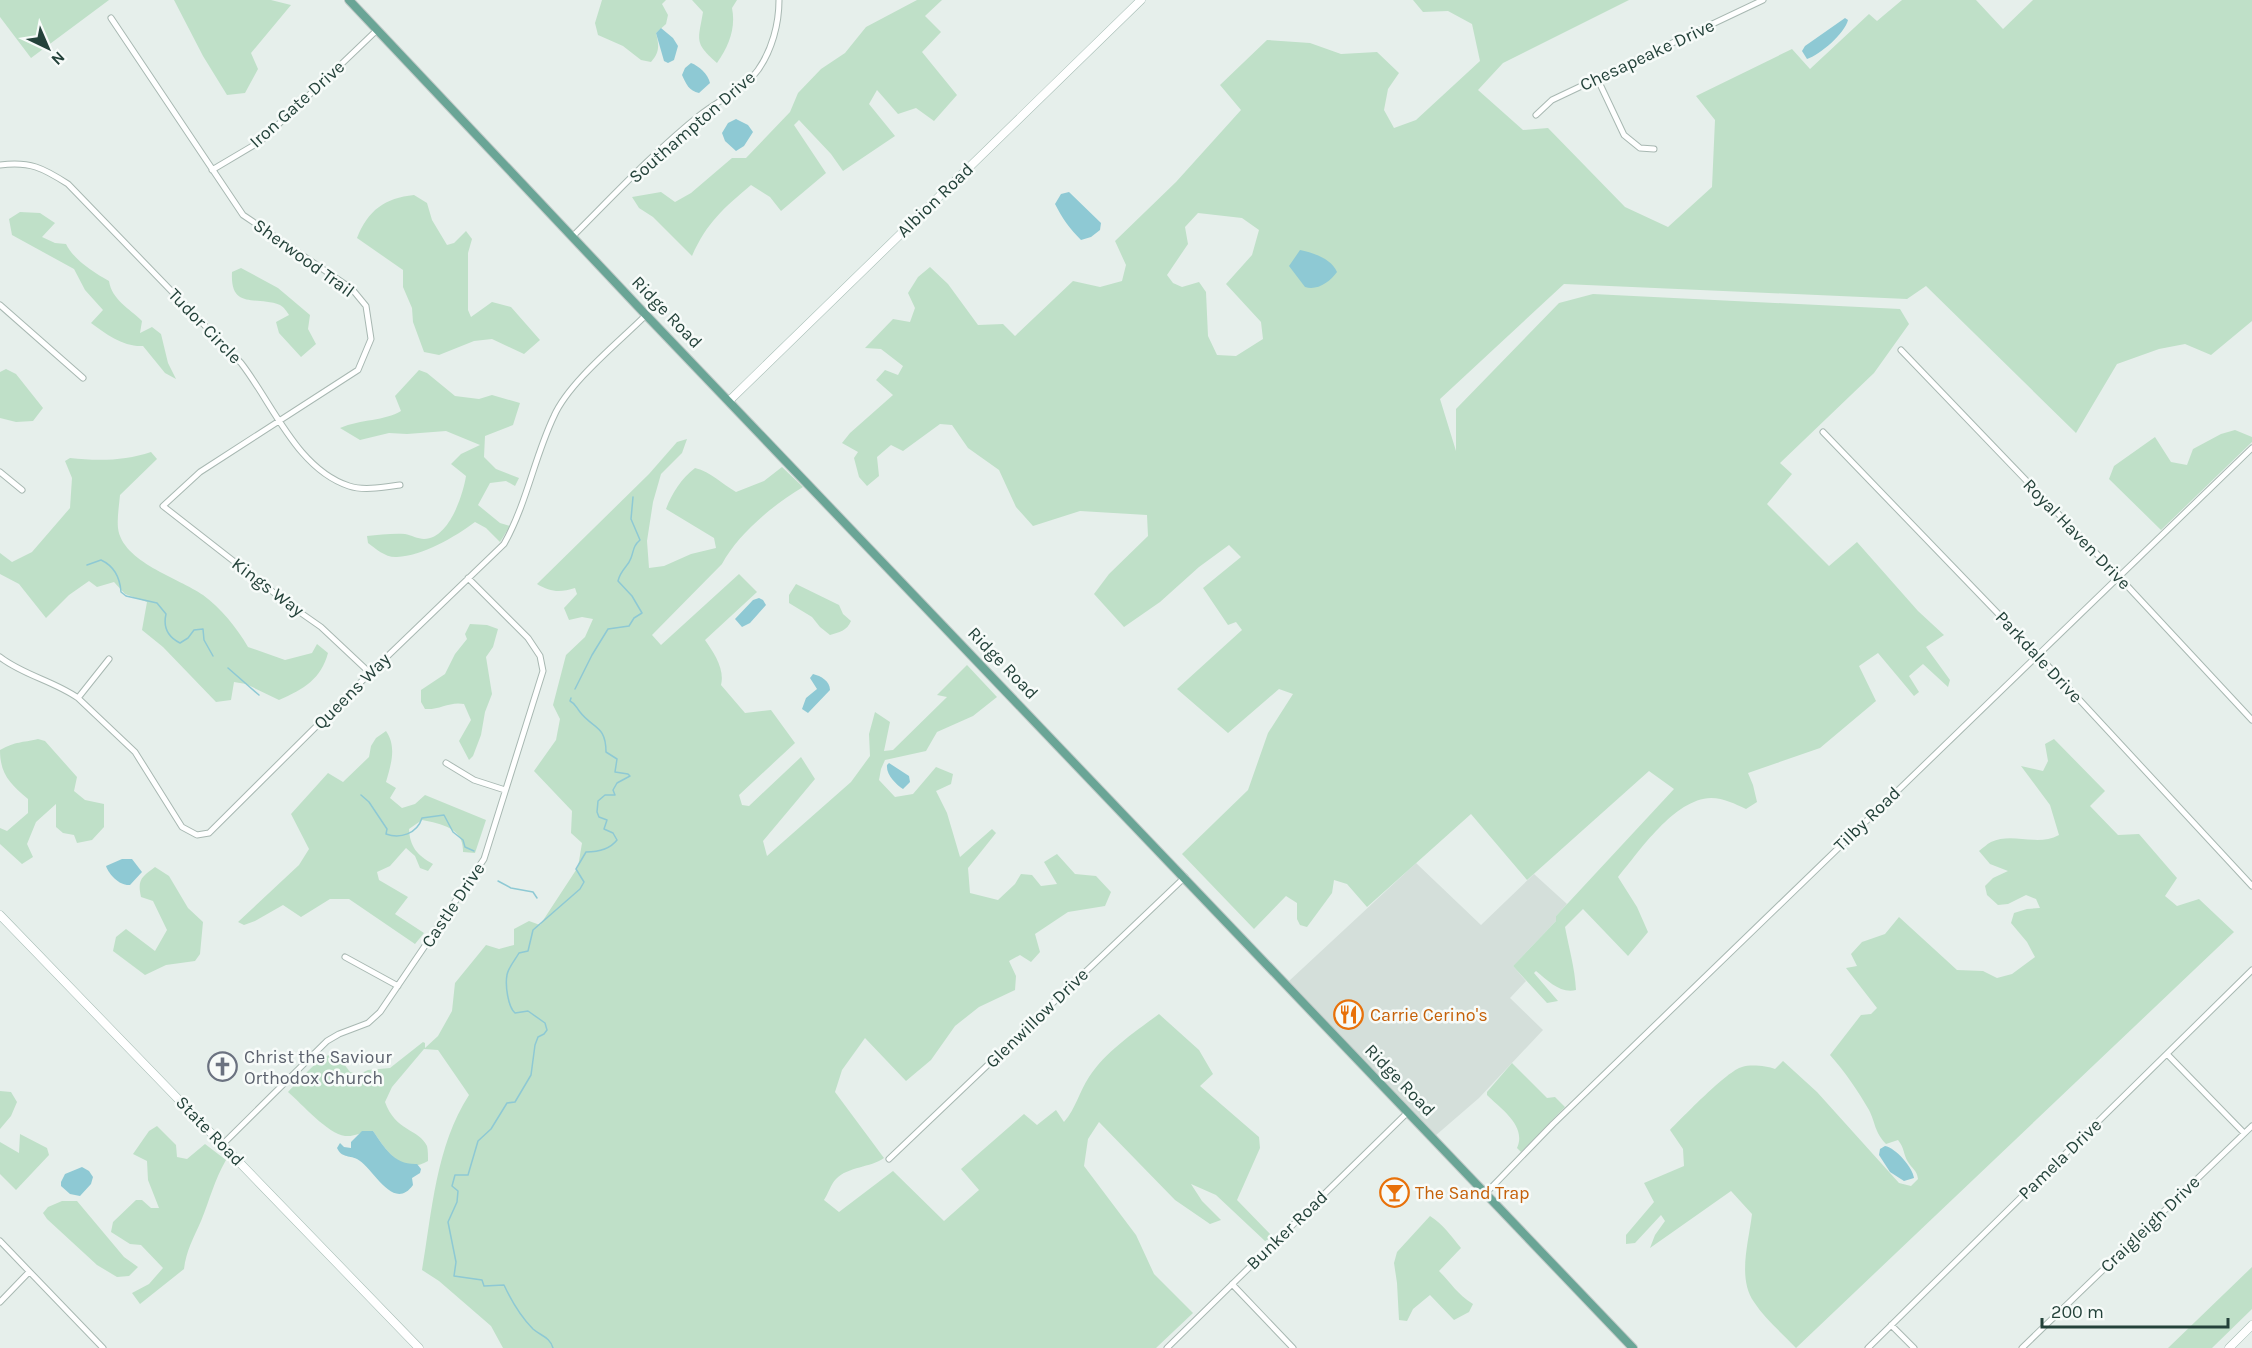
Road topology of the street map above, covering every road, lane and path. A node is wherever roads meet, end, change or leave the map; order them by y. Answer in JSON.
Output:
{"nodes":[{"id":1,"x":349,"y":0,"type":"edge"},
{"id":2,"x":779,"y":0,"type":"edge"},
{"id":3,"x":1141,"y":0,"type":"edge"},
{"id":4,"x":1763,"y":0,"type":"edge"},
{"id":5,"x":111,"y":18,"type":"dead end"},
{"id":6,"x":378,"y":30,"type":"junction"},
{"id":7,"x":1598,"y":80,"type":"junction"},
{"id":8,"x":1536,"y":115,"type":"dead end"},
{"id":9,"x":1654,"y":149,"type":"dead end"},
{"id":10,"x":0,"y":165,"type":"edge"},
{"id":11,"x":212,"y":170,"type":"junction"},
{"id":12,"x":573,"y":236,"type":"junction"},
{"id":13,"x":0,"y":305,"type":"edge"},
{"id":14,"x":646,"y":315,"type":"junction"},
{"id":15,"x":1901,"y":350,"type":"dead end"},
{"id":16,"x":83,"y":378,"type":"dead end"},
{"id":17,"x":729,"y":401,"type":"junction"},
{"id":18,"x":279,"y":419,"type":"junction"},
{"id":19,"x":1823,"y":432,"type":"dead end"},
{"id":20,"x":2252,"y":447,"type":"edge"},
{"id":21,"x":0,"y":472,"type":"edge"},
{"id":22,"x":400,"y":486,"type":"dead end"},
{"id":23,"x":22,"y":490,"type":"dead end"},
{"id":24,"x":163,"y":506,"type":"joint"},
{"id":25,"x":2118,"y":576,"type":"junction"},
{"id":26,"x":468,"y":578,"type":"junction"},
{"id":27,"x":2037,"y":654,"type":"junction"},
{"id":28,"x":0,"y":657,"type":"edge"},
{"id":29,"x":109,"y":659,"type":"dead end"},
{"id":30,"x":370,"y":673,"type":"junction"},
{"id":31,"x":78,"y":698,"type":"junction"},
{"id":32,"x":2252,"y":720,"type":"edge"},
{"id":33,"x":446,"y":763,"type":"dead end"},
{"id":34,"x":505,"y":790,"type":"junction"},
{"id":35,"x":1185,"y":877,"type":"junction"},
{"id":36,"x":2252,"y":886,"type":"edge"},
{"id":37,"x":0,"y":915,"type":"edge"},
{"id":38,"x":345,"y":957,"type":"dead end"},
{"id":39,"x":2252,"y":970,"type":"edge"},
{"id":40,"x":398,"y":986,"type":"junction"},
{"id":41,"x":2168,"y":1054,"type":"junction"},
{"id":42,"x":1408,"y":1112,"type":"junction"},
{"id":43,"x":2252,"y":1126,"type":"edge"},
{"id":44,"x":2244,"y":1133,"type":"junction"},
{"id":45,"x":223,"y":1144,"type":"junction"},
{"id":46,"x":889,"y":1159,"type":"dead end"},
{"id":47,"x":1486,"y":1193,"type":"junction"},
{"id":48,"x":0,"y":1241,"type":"edge"},
{"id":49,"x":29,"y":1272,"type":"junction"},
{"id":50,"x":1232,"y":1284,"type":"junction"},
{"id":51,"x":0,"y":1302,"type":"edge"},
{"id":52,"x":1892,"y":1324,"type":"junction"},
{"id":53,"x":2252,"y":1325,"type":"edge"},
{"id":54,"x":103,"y":1348,"type":"edge"},
{"id":55,"x":419,"y":1348,"type":"edge"},
{"id":56,"x":1167,"y":1348,"type":"edge"},
{"id":57,"x":1293,"y":1348,"type":"edge"},
{"id":58,"x":1633,"y":1348,"type":"edge"},
{"id":59,"x":1868,"y":1348,"type":"edge"},
{"id":60,"x":1914,"y":1348,"type":"edge"},
{"id":61,"x":2022,"y":1348,"type":"edge"},
{"id":62,"x":2229,"y":1348,"type":"edge"}],
"edges":[{"from":1,"to":6,"type":"main road","name":"Ridge Road"},
{"from":2,"to":12,"type":"street","name":"Southampton Drive"},
{"from":3,"to":17,"type":"street","name":"Albion Road"},
{"from":4,"to":7,"type":"street","name":"Chesapeake Drive"},
{"from":5,"to":11,"type":"street","name":"Sherwood Trail"},
{"from":6,"to":11,"type":"street","name":"Iron Gate Drive"},
{"from":6,"to":12,"type":"main road","name":"Ridge Road"},
{"from":7,"to":8,"type":"street","name":"Chesapeake Drive"},
{"from":7,"to":9,"type":"street"},
{"from":10,"to":18,"type":"street","name":"Tudor Circle"},
{"from":11,"to":18,"type":"street","name":"Sherwood Trail"},
{"from":12,"to":14,"type":"main road","name":"Ridge Road"},
{"from":13,"to":16,"type":"street"},
{"from":14,"to":17,"type":"main road","name":"Ridge Road"},
{"from":14,"to":26,"type":"street","name":"Queens Way"},
{"from":15,"to":25,"type":"street","name":"Royal Haven Drive"},
{"from":17,"to":35,"type":"main road","name":"Ridge Road"},
{"from":18,"to":22,"type":"street","name":"Tudor Circle"},
{"from":18,"to":24,"type":"street","name":"Sherwood Trail"},
{"from":19,"to":27,"type":"street","name":"Parkdale Drive"},
{"from":20,"to":25,"type":"street","name":"Tilby Road"},
{"from":21,"to":23,"type":"street"},
{"from":24,"to":30,"type":"street","name":"Kings Way"},
{"from":25,"to":27,"type":"street","name":"Tilby Road"},
{"from":25,"to":32,"type":"street","name":"Royal Haven Drive"},
{"from":26,"to":30,"type":"street","name":"Queens Way"},
{"from":26,"to":34,"type":"street","name":"Castle Drive"},
{"from":27,"to":36,"type":"street","name":"Parkdale Drive"},
{"from":27,"to":47,"type":"street","name":"Tilby Road"},
{"from":28,"to":31,"type":"street","name":"Queens Way"},
{"from":29,"to":31,"type":"street"},
{"from":30,"to":31,"type":"street","name":"Queens Way"},
{"from":33,"to":34,"type":"street"},
{"from":34,"to":40,"type":"street","name":"Castle Drive"},
{"from":35,"to":42,"type":"main road","name":"Ridge Road"},
{"from":35,"to":46,"type":"street","name":"Glenwillow Drive"},
{"from":37,"to":45,"type":"street","name":"State Road"},
{"from":38,"to":40,"type":"street"},
{"from":39,"to":41,"type":"street","name":"Pamela Drive"},
{"from":40,"to":45,"type":"street","name":"Castle Drive"},
{"from":41,"to":44,"type":"street"},
{"from":41,"to":52,"type":"street","name":"Pamela Drive"},
{"from":42,"to":47,"type":"main road","name":"Ridge Road"},
{"from":42,"to":50,"type":"street","name":"Bunker Road"},
{"from":43,"to":44,"type":"street","name":"Craigleigh Drive"},
{"from":44,"to":61,"type":"street","name":"Craigleigh Drive"},
{"from":45,"to":55,"type":"street","name":"State Road"},
{"from":47,"to":58,"type":"main road","name":"Ridge Road"},
{"from":48,"to":49,"type":"street"},
{"from":49,"to":51,"type":"street"},
{"from":49,"to":54,"type":"street"},
{"from":50,"to":56,"type":"street","name":"Bunker Road"},
{"from":50,"to":57,"type":"street"},
{"from":52,"to":59,"type":"street","name":"Pamela Drive"},
{"from":52,"to":60,"type":"street"},
{"from":53,"to":62,"type":"street"}]}
